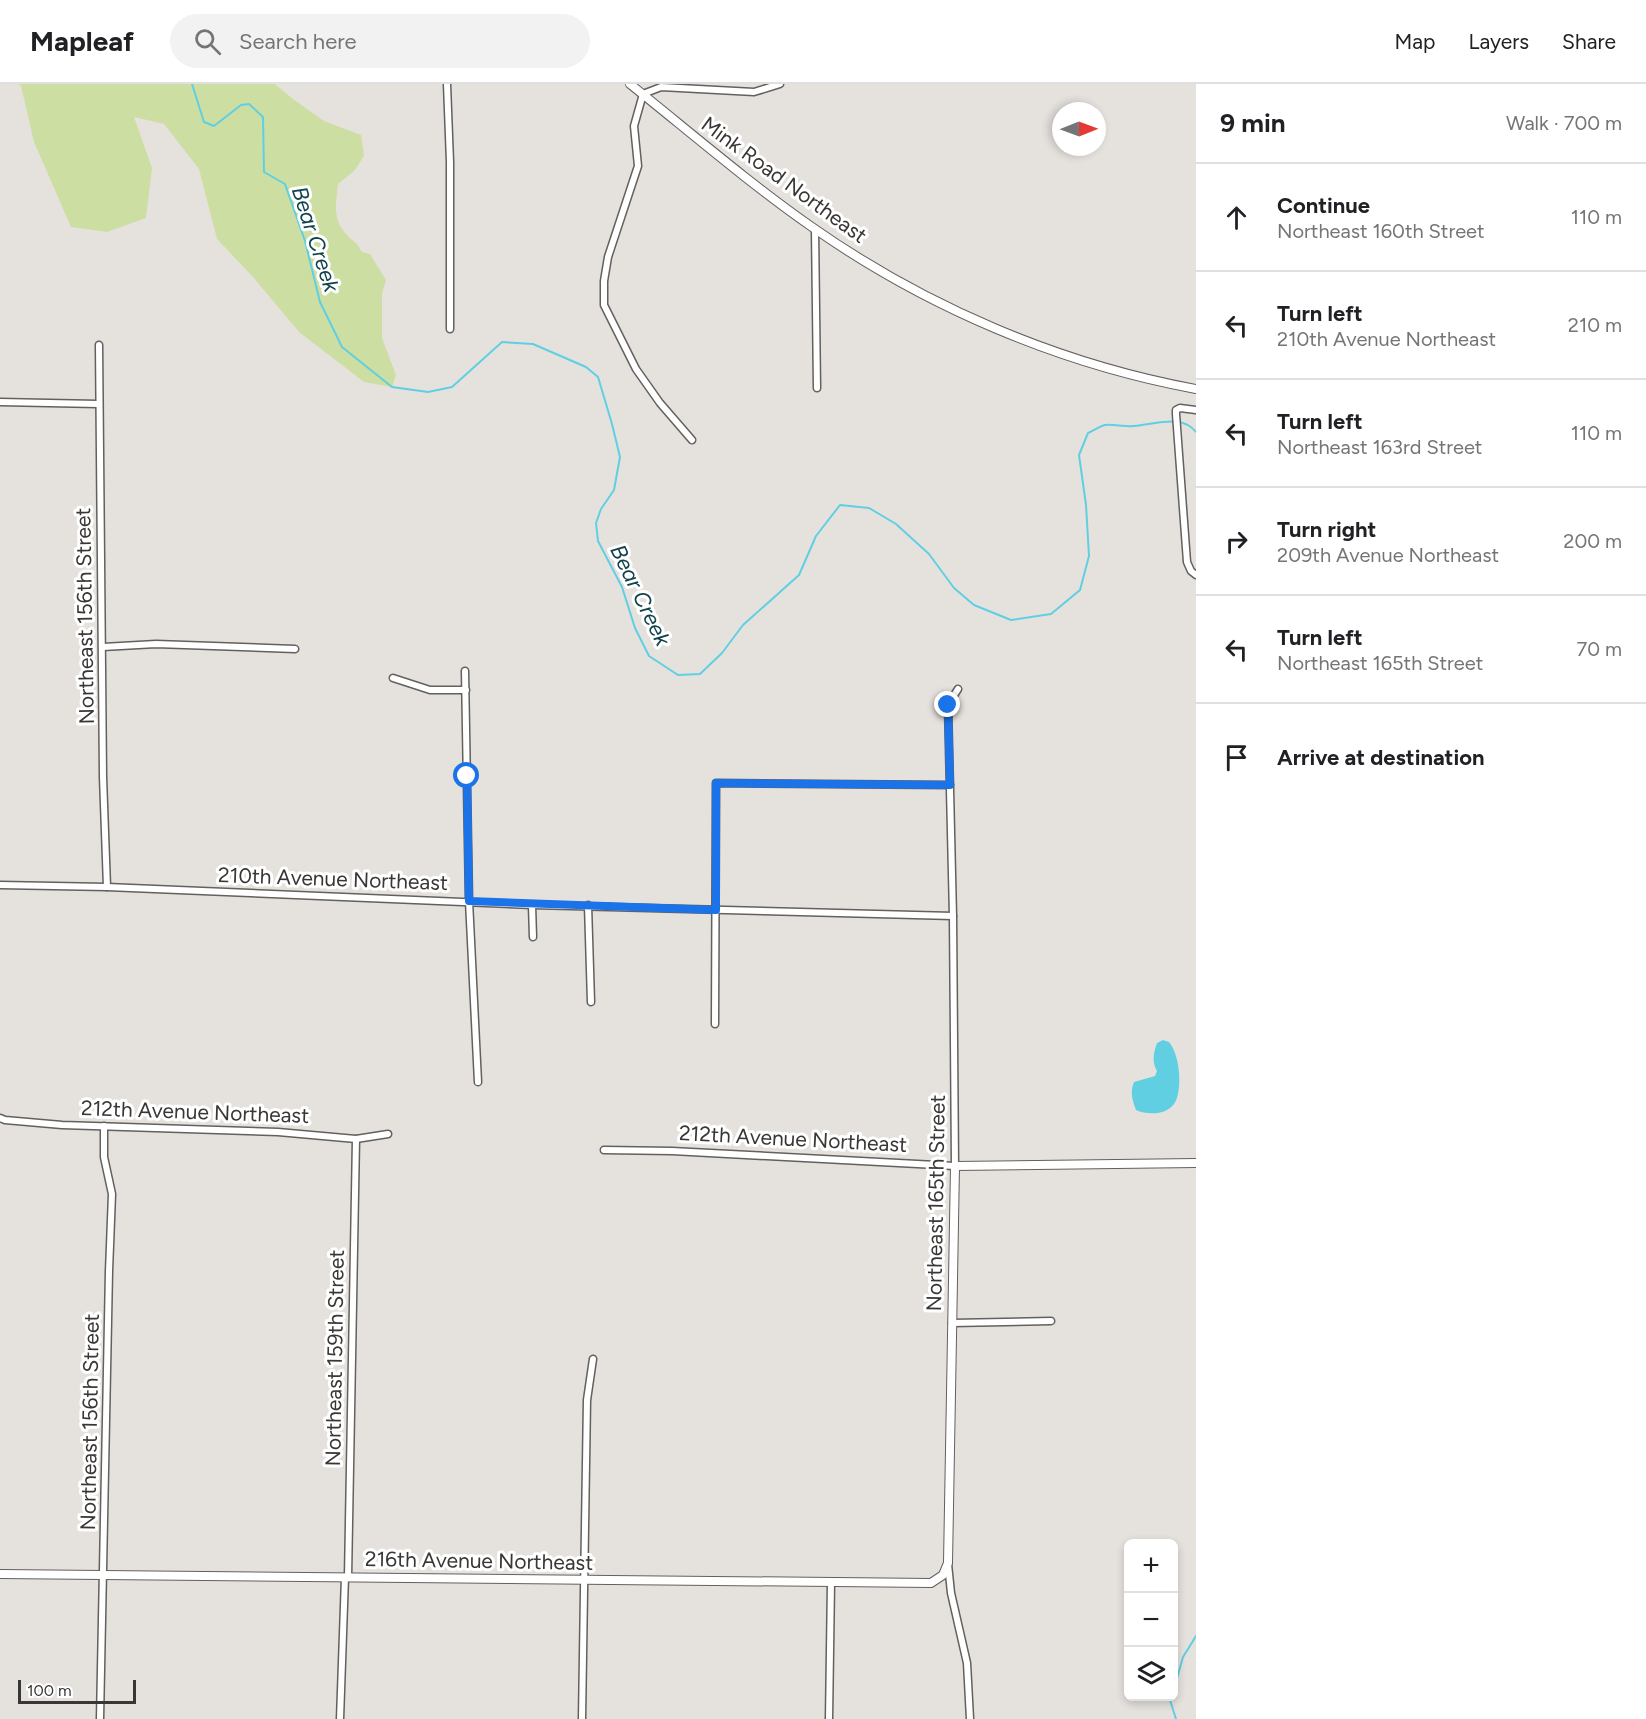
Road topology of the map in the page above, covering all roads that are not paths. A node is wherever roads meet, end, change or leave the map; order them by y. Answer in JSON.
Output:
{"nodes":[{"id":1,"x":447,"y":84,"type":"edge"},
{"id":2,"x":630,"y":84,"type":"edge"},
{"id":3,"x":753,"y":84,"type":"edge"},
{"id":4,"x":780,"y":84,"type":"edge"},
{"id":5,"x":754,"y":92,"type":"junction"},
{"id":6,"x":643,"y":94,"type":"junction"},
{"id":7,"x":815,"y":229,"type":"junction"},
{"id":8,"x":450,"y":329,"type":"dead end"},
{"id":9,"x":99,"y":345,"type":"dead end"},
{"id":10,"x":817,"y":388,"type":"dead end"},
{"id":11,"x":1196,"y":389,"type":"edge"},
{"id":12,"x":0,"y":402,"type":"edge"},
{"id":13,"x":98,"y":404,"type":"junction"},
{"id":14,"x":1196,"y":410,"type":"edge"},
{"id":15,"x":692,"y":440,"type":"dead end"},
{"id":16,"x":1196,"y":575,"type":"edge"},
{"id":17,"x":103,"y":647,"type":"junction"},
{"id":18,"x":295,"y":649,"type":"dead end"},
{"id":19,"x":465,"y":671,"type":"dead end"},
{"id":20,"x":393,"y":678,"type":"dead end"},
{"id":21,"x":958,"y":689,"type":"dead end"},
{"id":22,"x":466,"y":690,"type":"junction"},
{"id":23,"x":950,"y":785,"type":"junction"},
{"id":24,"x":0,"y":885,"type":"edge"},
{"id":25,"x":107,"y":887,"type":"junction"},
{"id":26,"x":469,"y":901,"type":"junction"},
{"id":27,"x":532,"y":905,"type":"junction"},
{"id":28,"x":588,"y":905,"type":"junction"},
{"id":29,"x":716,"y":910,"type":"junction"},
{"id":30,"x":953,"y":916,"type":"junction"},
{"id":31,"x":533,"y":938,"type":"dead end"},
{"id":32,"x":591,"y":1002,"type":"dead end"},
{"id":33,"x":715,"y":1024,"type":"dead end"},
{"id":34,"x":478,"y":1082,"type":"dead end"},
{"id":35,"x":0,"y":1118,"type":"edge"},
{"id":36,"x":104,"y":1126,"type":"junction"},
{"id":37,"x":388,"y":1134,"type":"dead end"},
{"id":38,"x":356,"y":1139,"type":"junction"},
{"id":39,"x":604,"y":1150,"type":"dead end"},
{"id":40,"x":1196,"y":1163,"type":"edge"},
{"id":41,"x":955,"y":1166,"type":"junction"},
{"id":42,"x":1051,"y":1321,"type":"dead end"},
{"id":43,"x":952,"y":1323,"type":"junction"},
{"id":44,"x":593,"y":1359,"type":"dead end"},
{"id":45,"x":948,"y":1563,"type":"junction"},
{"id":46,"x":0,"y":1574,"type":"edge"},
{"id":47,"x":103,"y":1575,"type":"junction"},
{"id":48,"x":347,"y":1577,"type":"junction"},
{"id":49,"x":585,"y":1580,"type":"junction"},
{"id":50,"x":831,"y":1582,"type":"junction"},
{"id":51,"x":100,"y":1719,"type":"edge"},
{"id":52,"x":340,"y":1719,"type":"edge"},
{"id":53,"x":582,"y":1719,"type":"edge"},
{"id":54,"x":829,"y":1719,"type":"edge"},
{"id":55,"x":970,"y":1719,"type":"edge"}],
"edges":[{"from":1,"to":8,"type":"street"},
{"from":2,"to":6,"type":"street","name":"Mink Road Northeast"},
{"from":3,"to":5,"type":"street"},
{"from":4,"to":5,"type":"street"},
{"from":5,"to":6,"type":"street"},
{"from":6,"to":7,"type":"street","name":"Mink Road Northeast"},
{"from":6,"to":15,"type":"street"},
{"from":7,"to":10,"type":"street"},
{"from":7,"to":11,"type":"street","name":"Mink Road Northeast"},
{"from":9,"to":13,"type":"street","name":"Northeast 156th Street"},
{"from":12,"to":13,"type":"street"},
{"from":13,"to":17,"type":"street","name":"Northeast 156th Street"},
{"from":14,"to":16,"type":"street"},
{"from":17,"to":18,"type":"street"},
{"from":17,"to":25,"type":"street","name":"Northeast 156th Street"},
{"from":19,"to":22,"type":"street"},
{"from":20,"to":22,"type":"street"},
{"from":21,"to":23,"type":"street","name":"Northeast 165th Street"},
{"from":22,"to":26,"type":"street"},
{"from":23,"to":29,"type":"street"},
{"from":23,"to":30,"type":"street","name":"Northeast 165th Street"},
{"from":24,"to":25,"type":"street","name":"210th Avenue Northeast"},
{"from":25,"to":26,"type":"street","name":"210th Avenue Northeast"},
{"from":26,"to":27,"type":"street","name":"210th Avenue Northeast"},
{"from":26,"to":34,"type":"street"},
{"from":27,"to":28,"type":"street","name":"210th Avenue Northeast"},
{"from":27,"to":31,"type":"street"},
{"from":28,"to":29,"type":"street","name":"210th Avenue Northeast"},
{"from":28,"to":32,"type":"street"},
{"from":29,"to":30,"type":"street","name":"210th Avenue Northeast"},
{"from":29,"to":33,"type":"street"},
{"from":30,"to":41,"type":"street","name":"Northeast 165th Street"},
{"from":35,"to":36,"type":"street","name":"212th Avenue Northeast"},
{"from":36,"to":38,"type":"street","name":"212th Avenue Northeast"},
{"from":36,"to":47,"type":"street","name":"Northeast 156th Street"},
{"from":37,"to":38,"type":"street","name":"212th Avenue Northeast"},
{"from":38,"to":48,"type":"street","name":"Northeast 159th Street"},
{"from":39,"to":41,"type":"street","name":"212th Avenue Northeast"},
{"from":40,"to":41,"type":"street","name":"212th Avenue Northeast"},
{"from":41,"to":43,"type":"street","name":"Northeast 165th Street"},
{"from":42,"to":43,"type":"street"},
{"from":43,"to":45,"type":"street","name":"Northeast 165th Street"},
{"from":44,"to":49,"type":"street"},
{"from":45,"to":50,"type":"street","name":"216th Avenue Northeast"},
{"from":45,"to":55,"type":"street","name":"Northeast 165th Street"},
{"from":46,"to":47,"type":"street","name":"216th Avenue Northeast"},
{"from":47,"to":48,"type":"street","name":"216th Avenue Northeast"},
{"from":47,"to":51,"type":"street","name":"Northeast 156th Street"},
{"from":48,"to":49,"type":"street","name":"216th Avenue Northeast"},
{"from":48,"to":52,"type":"street","name":"Northeast 159th Street"},
{"from":49,"to":50,"type":"street","name":"216th Avenue Northeast"},
{"from":49,"to":53,"type":"street"},
{"from":50,"to":54,"type":"street"}]}
